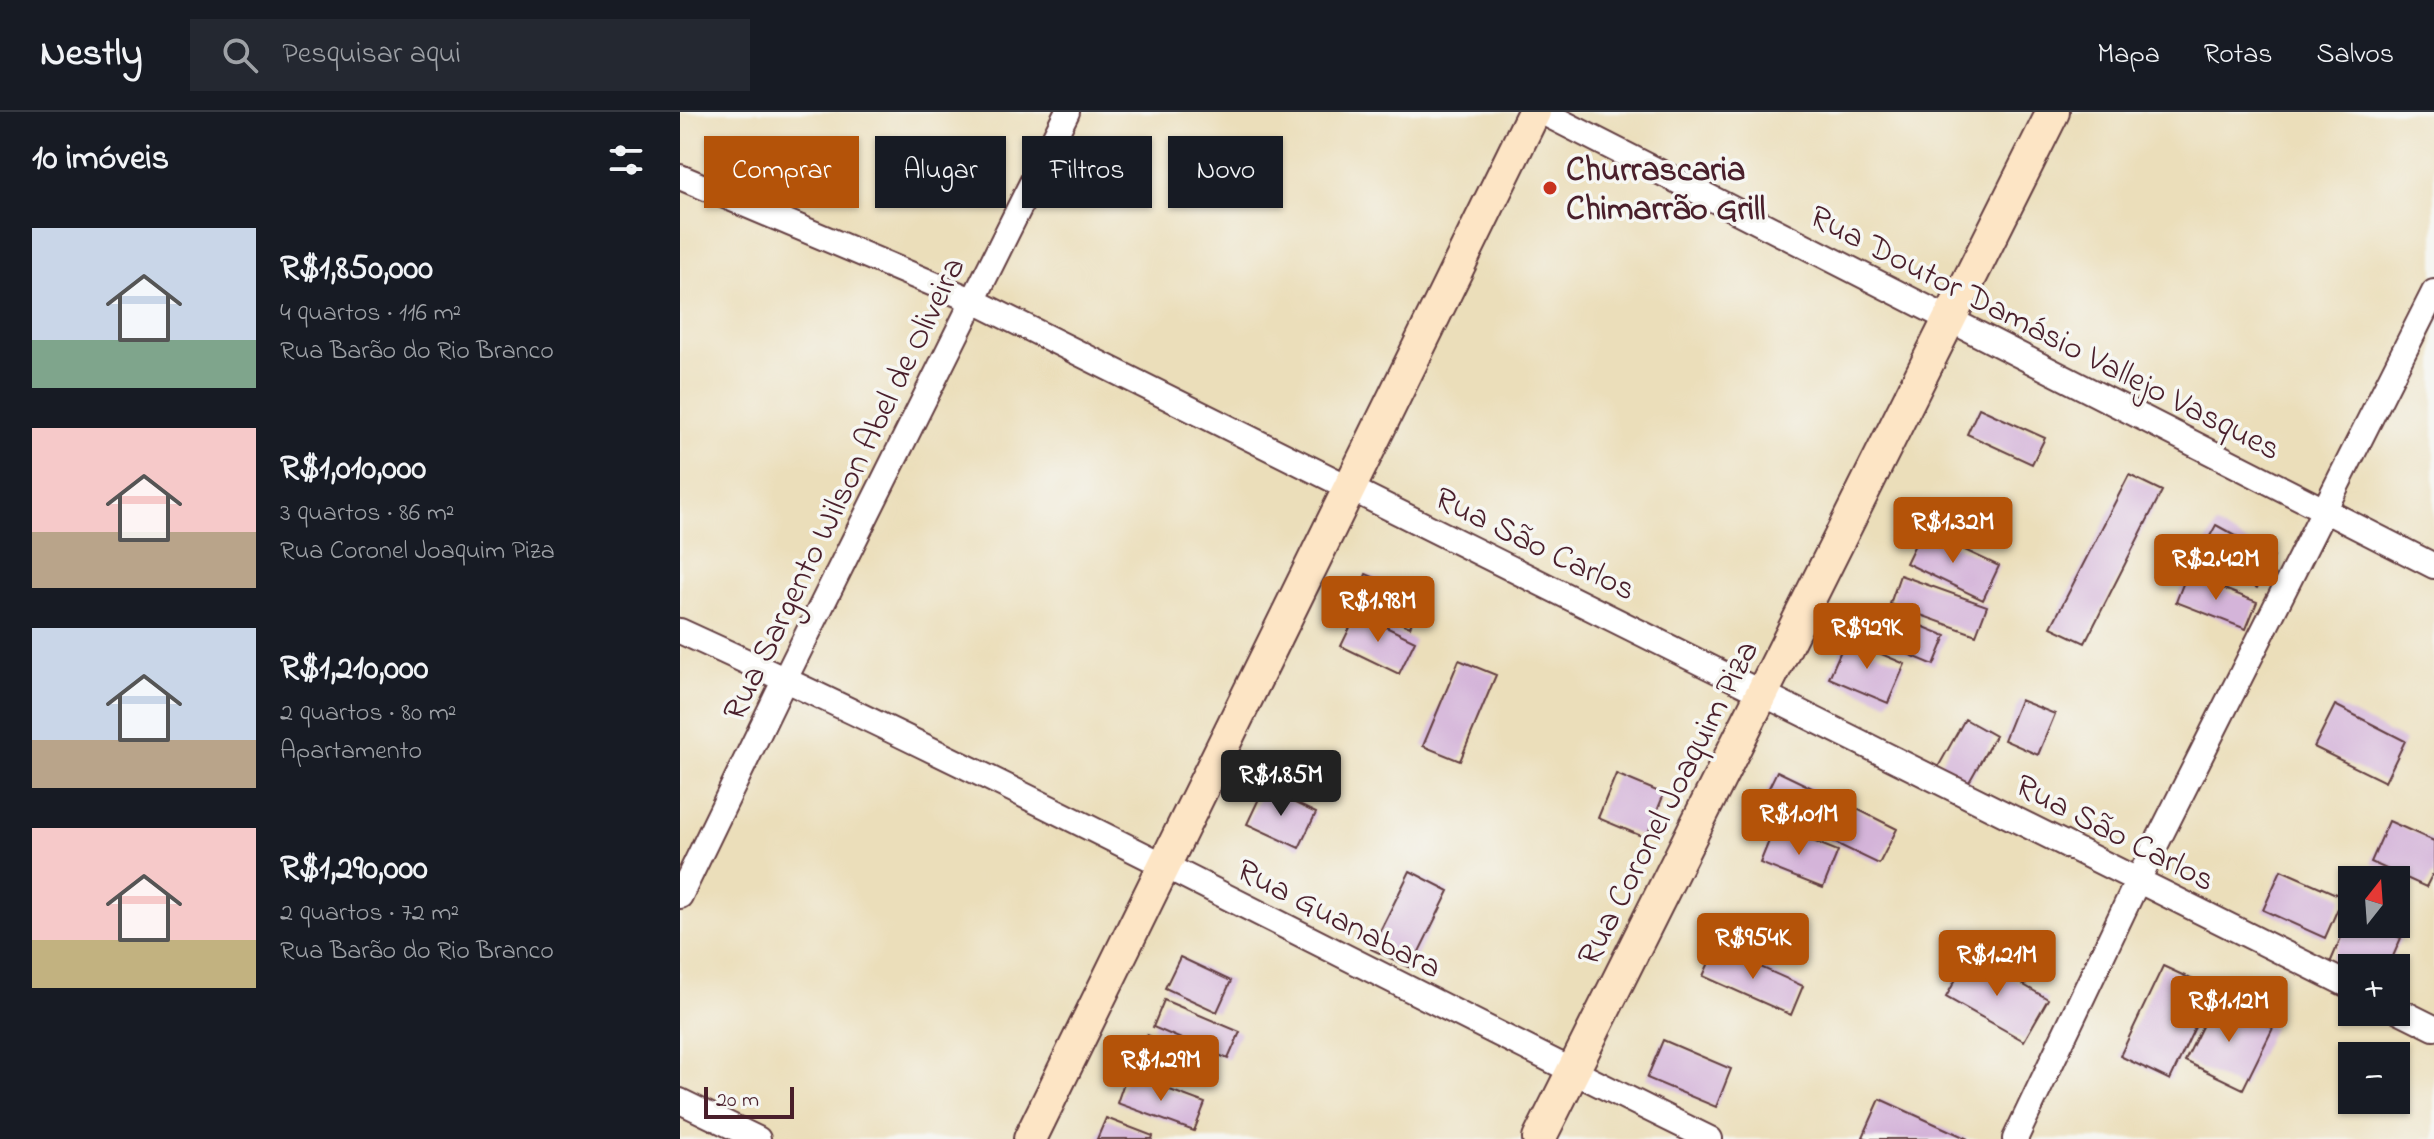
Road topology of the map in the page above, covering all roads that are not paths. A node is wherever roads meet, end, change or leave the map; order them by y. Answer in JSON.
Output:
{"nodes":[{"id":1,"x":1067,"y":112,"type":"edge"},
{"id":2,"x":1534,"y":112,"type":"edge"},
{"id":3,"x":1542,"y":112,"type":"edge"},
{"id":4,"x":2053,"y":112,"type":"edge"},
{"id":5,"x":680,"y":177,"type":"edge"},
{"id":6,"x":2434,"y":292,"type":"edge"},
{"id":7,"x":974,"y":301,"type":"junction"},
{"id":8,"x":1950,"y":319,"type":"junction"},
{"id":9,"x":1349,"y":487,"type":"junction"},
{"id":10,"x":2323,"y":510,"type":"junction"},
{"id":11,"x":2434,"y":566,"type":"edge"},
{"id":12,"x":680,"y":631,"type":"edge"},
{"id":13,"x":785,"y":679,"type":"junction"},
{"id":14,"x":1763,"y":693,"type":"junction"},
{"id":15,"x":1165,"y":866,"type":"junction"},
{"id":16,"x":2138,"y":880,"type":"junction"},
{"id":17,"x":680,"y":896,"type":"edge"},
{"id":18,"x":2338,"y":980,"type":"edge"},
{"id":19,"x":2410,"y":1016,"type":"edge"},
{"id":20,"x":2434,"y":1028,"type":"edge"},
{"id":21,"x":1572,"y":1072,"type":"junction"},
{"id":22,"x":680,"y":1101,"type":"edge"},
{"id":23,"x":758,"y":1139,"type":"edge"},
{"id":24,"x":1030,"y":1139,"type":"edge"},
{"id":25,"x":1539,"y":1139,"type":"edge"},
{"id":26,"x":1710,"y":1139,"type":"edge"},
{"id":27,"x":2015,"y":1139,"type":"edge"}],
"edges":[{"from":1,"to":7,"type":"street","name":"Rua Sargento Wilson Abel de Oliveira"},
{"from":2,"to":9,"type":"main road"},
{"from":3,"to":8,"type":"street","name":"Rua Doutor Damásio Vallejo Vasques"},
{"from":4,"to":8,"type":"main road","name":"Rua Coronel Joaquim Piza"},
{"from":5,"to":7,"type":"street","name":"Rua São Carlos"},
{"from":6,"to":10,"type":"street"},
{"from":7,"to":9,"type":"street","name":"Rua São Carlos"},
{"from":7,"to":13,"type":"street","name":"Rua Sargento Wilson Abel de Oliveira"},
{"from":8,"to":10,"type":"street","name":"Rua Doutor Damásio Vallejo Vasques"},
{"from":8,"to":14,"type":"main road","name":"Rua Coronel Joaquim Piza"},
{"from":9,"to":14,"type":"street","name":"Rua São Carlos"},
{"from":9,"to":15,"type":"main road"},
{"from":10,"to":11,"type":"street","name":"Rua Doutor Damásio Vallejo Vasques"},
{"from":10,"to":16,"type":"street"},
{"from":12,"to":13,"type":"street","name":"Rua Guanabara"},
{"from":13,"to":15,"type":"street","name":"Rua Guanabara"},
{"from":13,"to":17,"type":"street","name":"Rua Sargento Wilson Abel de Oliveira"},
{"from":14,"to":16,"type":"street","name":"Rua São Carlos"},
{"from":14,"to":21,"type":"main road","name":"Rua Coronel Joaquim Piza"},
{"from":15,"to":21,"type":"street","name":"Rua Guanabara"},
{"from":15,"to":24,"type":"main road"},
{"from":16,"to":18,"type":"street","name":"Rua São Carlos"},
{"from":16,"to":27,"type":"street"},
{"from":19,"to":20,"type":"street"},
{"from":21,"to":25,"type":"main road","name":"Rua Coronel Joaquim Piza"},
{"from":21,"to":26,"type":"street","name":"Rua Guanabara"},
{"from":22,"to":23,"type":"street"}]}
